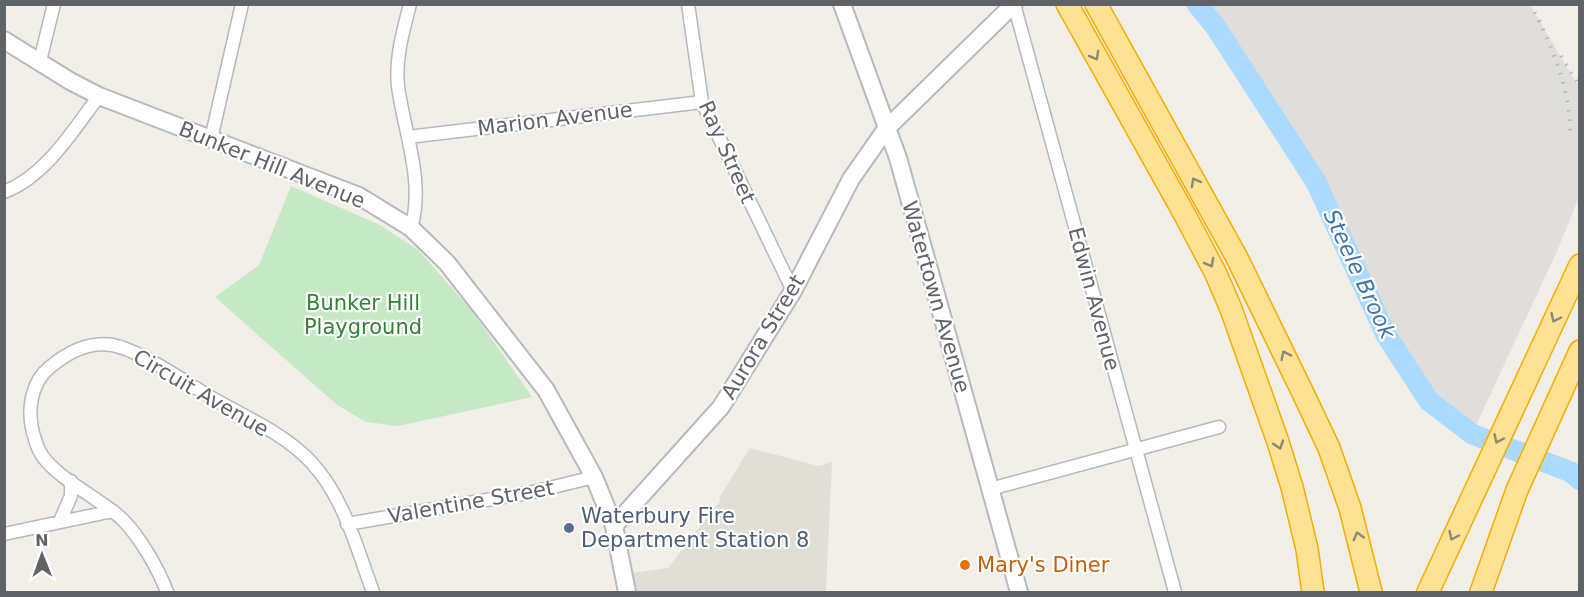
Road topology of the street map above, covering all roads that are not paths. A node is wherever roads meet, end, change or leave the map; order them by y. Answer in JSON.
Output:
{"nodes":[{"id":1,"x":54,"y":4,"type":"edge"},
{"id":2,"x":242,"y":4,"type":"edge"},
{"id":3,"x":410,"y":4,"type":"edge"},
{"id":4,"x":688,"y":4,"type":"edge"},
{"id":5,"x":842,"y":4,"type":"edge"},
{"id":6,"x":1014,"y":4,"type":"edge"},
{"id":7,"x":1067,"y":4,"type":"edge"},
{"id":8,"x":1096,"y":4,"type":"edge"},
{"id":9,"x":4,"y":40,"type":"edge"},
{"id":10,"x":40,"y":62,"type":"junction"},
{"id":11,"x":99,"y":96,"type":"junction"},
{"id":12,"x":702,"y":102,"type":"junction"},
{"id":13,"x":886,"y":129,"type":"junction"},
{"id":14,"x":408,"y":137,"type":"junction"},
{"id":15,"x":211,"y":139,"type":"junction"},
{"id":16,"x":4,"y":192,"type":"edge"},
{"id":17,"x":411,"y":228,"type":"junction"},
{"id":18,"x":1580,"y":265,"type":"edge"},
{"id":19,"x":793,"y":291,"type":"junction"},
{"id":20,"x":1580,"y":351,"type":"edge"},
{"id":21,"x":1219,"y":428,"type":"dead end"},
{"id":22,"x":1136,"y":450,"type":"junction"},
{"id":23,"x":594,"y":477,"type":"junction"},
{"id":24,"x":71,"y":481,"type":"junction"},
{"id":25,"x":990,"y":489,"type":"junction"},
{"id":26,"x":112,"y":511,"type":"junction"},
{"id":27,"x":60,"y":521,"type":"junction"},
{"id":28,"x":347,"y":524,"type":"junction"},
{"id":29,"x":614,"y":526,"type":"junction"},
{"id":30,"x":4,"y":534,"type":"edge"},
{"id":31,"x":167,"y":592,"type":"edge"},
{"id":32,"x":373,"y":592,"type":"edge"},
{"id":33,"x":627,"y":592,"type":"edge"},
{"id":34,"x":1019,"y":592,"type":"edge"},
{"id":35,"x":1175,"y":592,"type":"edge"},
{"id":36,"x":1313,"y":592,"type":"edge"},
{"id":37,"x":1371,"y":592,"type":"edge"},
{"id":38,"x":1428,"y":592,"type":"edge"},
{"id":39,"x":1481,"y":592,"type":"edge"}],
"edges":[{"from":1,"to":10,"type":"street"},
{"from":2,"to":15,"type":"street"},
{"from":3,"to":14,"type":"street"},
{"from":4,"to":12,"type":"street","name":"Ray Street"},
{"from":5,"to":13,"type":"main road","name":"Watertown Avenue"},
{"from":6,"to":13,"type":"main road","name":"Aurora Street"},
{"from":6,"to":22,"type":"street","name":"Edwin Avenue"},
{"from":7,"to":36,"type":"highway","one_way":true},
{"from":37,"to":8,"type":"highway","one_way":true},
{"from":9,"to":10,"type":"main road","name":"Bunker Hill Avenue"},
{"from":10,"to":11,"type":"main road","name":"Bunker Hill Avenue"},
{"from":11,"to":15,"type":"main road","name":"Bunker Hill Avenue"},
{"from":11,"to":16,"type":"street"},
{"from":12,"to":14,"type":"street","name":"Marion Avenue"},
{"from":12,"to":19,"type":"street","name":"Ray Street"},
{"from":13,"to":19,"type":"main road","name":"Aurora Street"},
{"from":13,"to":25,"type":"main road","name":"Watertown Avenue"},
{"from":14,"to":17,"type":"street"},
{"from":15,"to":17,"type":"main road","name":"Bunker Hill Avenue"},
{"from":17,"to":23,"type":"main road","name":"Bunker Hill Avenue"},
{"from":18,"to":38,"type":"highway","one_way":true},
{"from":19,"to":29,"type":"main road","name":"Aurora Street"},
{"from":20,"to":39,"type":"highway"},
{"from":21,"to":22,"type":"street"},
{"from":22,"to":25,"type":"street"},
{"from":22,"to":35,"type":"street","name":"Edwin Avenue"},
{"from":23,"to":28,"type":"street","name":"Valentine Street"},
{"from":23,"to":29,"type":"main road","name":"Bunker Hill Avenue"},
{"from":24,"to":26,"type":"street","name":"Circuit Avenue"},
{"from":24,"to":27,"type":"street"},
{"from":24,"to":28,"type":"street","name":"Circuit Avenue"},
{"from":25,"to":34,"type":"main road","name":"Watertown Avenue"},
{"from":26,"to":27,"type":"street"},
{"from":26,"to":31,"type":"street","name":"Circuit Avenue"},
{"from":27,"to":30,"type":"street"},
{"from":28,"to":32,"type":"street","name":"Circuit Avenue"},
{"from":29,"to":33,"type":"main road","name":"Bunker Hill Avenue"}]}
